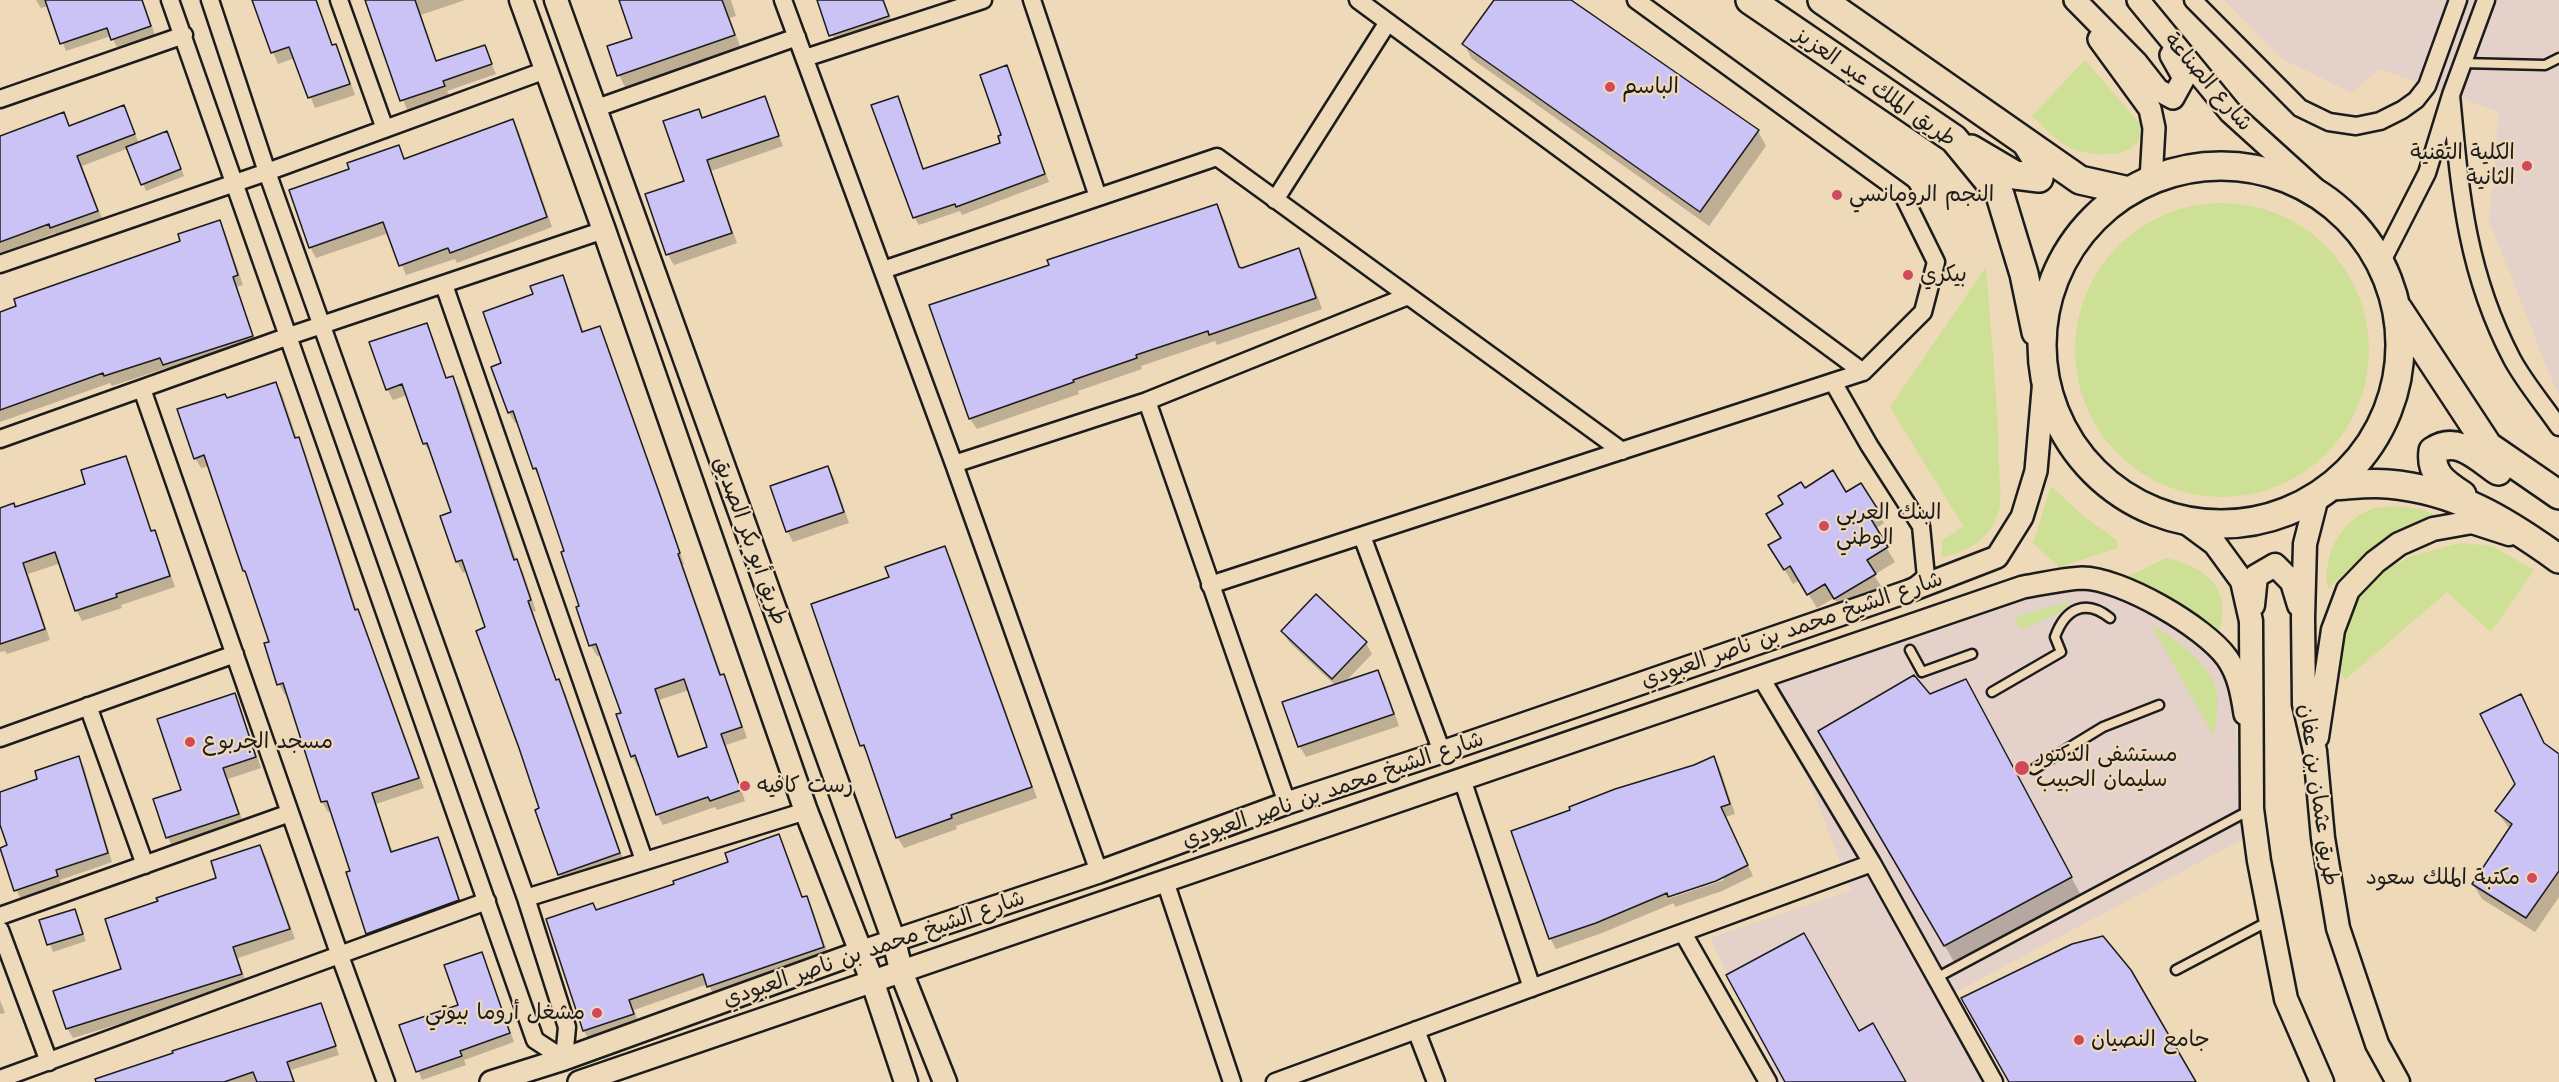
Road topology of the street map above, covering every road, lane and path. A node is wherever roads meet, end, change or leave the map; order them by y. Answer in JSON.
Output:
{"nodes":[{"id":1,"x":171,"y":0,"type":"edge"},
{"id":2,"x":210,"y":0,"type":"edge"},
{"id":3,"x":339,"y":0,"type":"edge"},
{"id":4,"x":520,"y":0,"type":"edge"},
{"id":5,"x":556,"y":0,"type":"edge"},
{"id":6,"x":783,"y":0,"type":"edge"},
{"id":7,"x":983,"y":0,"type":"edge"},
{"id":8,"x":1032,"y":0,"type":"edge"},
{"id":9,"x":1358,"y":0,"type":"edge"},
{"id":10,"x":1636,"y":0,"type":"edge"},
{"id":11,"x":1750,"y":0,"type":"edge"},
{"id":12,"x":1822,"y":0,"type":"edge"},
{"id":13,"x":2073,"y":0,"type":"edge"},
{"id":14,"x":2131,"y":0,"type":"edge"},
{"id":15,"x":2138,"y":0,"type":"edge"},
{"id":16,"x":2193,"y":0,"type":"edge"},
{"id":17,"x":2458,"y":0,"type":"edge"},
{"id":18,"x":2486,"y":0,"type":"edge"},
{"id":19,"x":1388,"y":22,"type":"junction"},
{"id":20,"x":184,"y":35,"type":"junction"},
{"id":21,"x":797,"y":37,"type":"junction"},
{"id":22,"x":805,"y":58,"type":"junction"},
{"id":23,"x":2559,"y":58,"type":"edge"},
{"id":24,"x":2462,"y":63,"type":"junction"},
{"id":25,"x":546,"y":70,"type":"junction"},
{"id":26,"x":2451,"y":95,"type":"junction"},
{"id":27,"x":0,"y":99,"type":"edge"},
{"id":28,"x":594,"y":109,"type":"junction"},
{"id":29,"x":385,"y":129,"type":"junction"},
{"id":30,"x":1954,"y":139,"type":"junction"},
{"id":31,"x":2027,"y":144,"type":"junction"},
{"id":32,"x":267,"y":172,"type":"junction"},
{"id":33,"x":236,"y":183,"type":"junction"},
{"id":34,"x":2140,"y":186,"type":"junction"},
{"id":35,"x":1098,"y":197,"type":"junction"},
{"id":36,"x":1275,"y":200,"type":"junction"},
{"id":37,"x":2336,"y":208,"type":"junction"},
{"id":38,"x":604,"y":230,"type":"junction"},
{"id":39,"x":0,"y":264,"type":"edge"},
{"id":40,"x":2380,"y":265,"type":"junction"},
{"id":41,"x":883,"y":270,"type":"junction"},
{"id":42,"x":444,"y":285,"type":"junction"},
{"id":43,"x":1408,"y":296,"type":"junction"},
{"id":44,"x":2397,"y":307,"type":"junction"},
{"id":45,"x":322,"y":326,"type":"junction"},
{"id":46,"x":290,"y":336,"type":"junction"},
{"id":47,"x":2042,"y":367,"type":"junction"},
{"id":48,"x":1863,"y":372,"type":"junction"},
{"id":49,"x":1833,"y":382,"type":"junction"},
{"id":50,"x":142,"y":388,"type":"junction"},
{"id":51,"x":1147,"y":401,"type":"junction"},
{"id":52,"x":2559,"y":427,"type":"edge"},
{"id":53,"x":0,"y":439,"type":"edge"},
{"id":54,"x":1622,"y":451,"type":"junction"},
{"id":55,"x":954,"y":464,"type":"junction"},
{"id":56,"x":2325,"y":492,"type":"junction"},
{"id":57,"x":2559,"y":495,"type":"edge"},
{"id":58,"x":2484,"y":510,"type":"junction"},
{"id":59,"x":2559,"y":511,"type":"edge"},
{"id":60,"x":2184,"y":521,"type":"junction"},
{"id":61,"x":1362,"y":536,"type":"junction"},
{"id":62,"x":2559,"y":560,"type":"edge"},
{"id":63,"x":1210,"y":585,"type":"junction"},
{"id":64,"x":1910,"y":591,"type":"junction"},
{"id":65,"x":2110,"y":618,"type":"dead end"},
{"id":66,"x":2302,"y":618,"type":"junction"},
{"id":67,"x":2251,"y":621,"type":"junction"},
{"id":68,"x":1910,"y":650,"type":"dead end"},
{"id":69,"x":235,"y":654,"type":"junction"},
{"id":70,"x":1972,"y":654,"type":"dead end"},
{"id":71,"x":1760,"y":676,"type":"junction"},
{"id":72,"x":1992,"y":692,"type":"dead end"},
{"id":73,"x":2159,"y":705,"type":"dead end"},
{"id":74,"x":88,"y":706,"type":"junction"},
{"id":75,"x":0,"y":738,"type":"edge"},
{"id":76,"x":2314,"y":751,"type":"junction"},
{"id":77,"x":1442,"y":752,"type":"junction"},
{"id":78,"x":2252,"y":765,"type":"junction"},
{"id":79,"x":2034,"y":769,"type":"dead end"},
{"id":80,"x":1462,"y":779,"type":"junction"},
{"id":81,"x":1287,"y":803,"type":"junction"},
{"id":82,"x":2252,"y":808,"type":"junction"},
{"id":83,"x":806,"y":812,"type":"junction"},
{"id":84,"x":290,"y":813,"type":"junction"},
{"id":85,"x":644,"y":860,"type":"junction"},
{"id":86,"x":1872,"y":864,"type":"junction"},
{"id":87,"x":145,"y":865,"type":"junction"},
{"id":88,"x":1099,"y":872,"type":"junction"},
{"id":89,"x":1165,"y":881,"type":"junction"},
{"id":90,"x":526,"y":898,"type":"junction"},
{"id":91,"x":487,"y":901,"type":"junction"},
{"id":92,"x":0,"y":916,"type":"edge"},
{"id":93,"x":2269,"y":921,"type":"junction"},
{"id":94,"x":0,"y":930,"type":"edge"},
{"id":95,"x":1683,"y":933,"type":"junction"},
{"id":96,"x":894,"y":941,"type":"junction"},
{"id":97,"x":860,"y":952,"type":"junction"},
{"id":98,"x":340,"y":956,"type":"junction"},
{"id":99,"x":2176,"y":970,"type":"dead end"},
{"id":100,"x":902,"y":974,"type":"junction"},
{"id":101,"x":1936,"y":978,"type":"junction"},
{"id":102,"x":873,"y":983,"type":"junction"},
{"id":103,"x":1532,"y":988,"type":"junction"},
{"id":104,"x":1416,"y":1030,"type":"junction"},
{"id":105,"x":564,"y":1059,"type":"junction"},
{"id":106,"x":49,"y":1062,"type":"junction"},
{"id":107,"x":0,"y":1079,"type":"edge"},
{"id":108,"x":386,"y":1082,"type":"edge"},
{"id":109,"x":491,"y":1082,"type":"edge"},
{"id":110,"x":579,"y":1082,"type":"edge"},
{"id":111,"x":906,"y":1082,"type":"edge"},
{"id":112,"x":945,"y":1082,"type":"edge"},
{"id":113,"x":1232,"y":1082,"type":"edge"},
{"id":114,"x":1275,"y":1082,"type":"edge"},
{"id":115,"x":1436,"y":1082,"type":"edge"},
{"id":116,"x":1768,"y":1082,"type":"edge"},
{"id":117,"x":1994,"y":1082,"type":"edge"},
{"id":118,"x":2322,"y":1082,"type":"edge"},
{"id":119,"x":2398,"y":1082,"type":"edge"}],
"edges":[{"from":1,"to":20,"type":"street"},
{"from":2,"to":32,"type":"street"},
{"from":3,"to":29,"type":"street"},
{"from":4,"to":25,"type":"main road","name":"طريق أبو بكر الصديق"},
{"from":5,"to":28,"type":"main road","name":"طريق أبو بكر الصديق"},
{"from":6,"to":21,"type":"street"},
{"from":7,"to":22,"type":"street"},
{"from":8,"to":35,"type":"street"},
{"from":9,"to":19,"type":"street"},
{"from":10,"to":48,"type":"street"},
{"from":11,"to":30,"type":"highway","name":"طريق الملك عبد العزيز"},
{"from":12,"to":31,"type":"highway","name":"طريق الملك عبد العزيز"},
{"from":13,"to":14,"type":"street"},
{"from":13,"to":34,"type":"street"},
{"from":15,"to":37,"type":"street","name":"شارع الصناعة"},
{"from":16,"to":17,"type":"street"},
{"from":18,"to":24,"type":"street"},
{"from":19,"to":36,"type":"street"},
{"from":19,"to":48,"type":"street"},
{"from":20,"to":27,"type":"street"},
{"from":20,"to":33,"type":"street"},
{"from":21,"to":22,"type":"street"},
{"from":21,"to":28,"type":"street"},
{"from":22,"to":41,"type":"street"},
{"from":23,"to":24,"type":"lane"},
{"from":24,"to":26,"type":"street"},
{"from":25,"to":29,"type":"street"},
{"from":25,"to":38,"type":"main road","name":"طريق أبو بكر الصديق"},
{"from":26,"to":40,"type":"street"},
{"from":26,"to":52,"type":"street"},
{"from":28,"to":96,"type":"main road","name":"طريق أبو بكر الصديق"},
{"from":29,"to":32,"type":"street"},
{"from":30,"to":31,"type":"highway"},
{"from":30,"to":47,"type":"highway","name":"طريق الملك عبد العزيز"},
{"from":31,"to":34,"type":"highway","name":"طريق الملك عبد العزيز"},
{"from":32,"to":33,"type":"street"},
{"from":32,"to":45,"type":"street"},
{"from":33,"to":39,"type":"street"},
{"from":33,"to":46,"type":"street"},
{"from":34,"to":37,"type":"highway"},
{"from":34,"to":47,"type":"highway"},
{"from":35,"to":36,"type":"street"},
{"from":35,"to":41,"type":"street"},
{"from":36,"to":43,"type":"street"},
{"from":37,"to":40,"type":"highway"},
{"from":38,"to":42,"type":"street"},
{"from":38,"to":83,"type":"main road","name":"طريق أبو بكر الصديق"},
{"from":40,"to":44,"type":"highway"},
{"from":41,"to":55,"type":"street"},
{"from":42,"to":45,"type":"street"},
{"from":42,"to":85,"type":"street"},
{"from":43,"to":51,"type":"street"},
{"from":43,"to":54,"type":"street"},
{"from":44,"to":56,"type":"highway"},
{"from":44,"to":57,"type":"highway"},
{"from":45,"to":46,"type":"street"},
{"from":45,"to":90,"type":"street"},
{"from":46,"to":50,"type":"street"},
{"from":46,"to":91,"type":"street"},
{"from":47,"to":60,"type":"highway","name":"طريق الملك عبد العزيز"},
{"from":47,"to":64,"type":"street","name":"شارع الشيخ محمد بن ناصر العبودي"},
{"from":48,"to":49,"type":"street"},
{"from":49,"to":54,"type":"street"},
{"from":49,"to":64,"type":"street"},
{"from":50,"to":53,"type":"street"},
{"from":50,"to":69,"type":"street"},
{"from":51,"to":55,"type":"street"},
{"from":51,"to":63,"type":"street"},
{"from":54,"to":61,"type":"street"},
{"from":55,"to":88,"type":"street"},
{"from":56,"to":58,"type":"highway"},
{"from":56,"to":60,"type":"highway","name":"طريق الملك عبد العزيز"},
{"from":56,"to":66,"type":"main road","name":"طريق عثمان بن عفان"},
{"from":58,"to":59,"type":"highway"},
{"from":58,"to":62,"type":"highway"},
{"from":60,"to":67,"type":"main road"},
{"from":61,"to":63,"type":"street"},
{"from":61,"to":77,"type":"street"},
{"from":62,"to":76,"type":"main road"},
{"from":63,"to":81,"type":"street"},
{"from":64,"to":77,"type":"street","name":"شارع الشيخ محمد بن ناصر العبودي"},
{"from":65,"to":72,"type":"lane"},
{"from":66,"to":67,"type":"main road"},
{"from":66,"to":76,"type":"main road","name":"طريق عثمان بن عفان"},
{"from":67,"to":78,"type":"main road"},
{"from":68,"to":70,"type":"lane"},
{"from":69,"to":74,"type":"street"},
{"from":69,"to":84,"type":"street"},
{"from":71,"to":78,"type":"street","name":"شارع الشيخ محمد بن ناصر العبودي"},
{"from":71,"to":80,"type":"street","name":"شارع الشيخ محمد بن ناصر العبودي"},
{"from":71,"to":86,"type":"street"},
{"from":73,"to":79,"type":"lane"},
{"from":74,"to":75,"type":"street"},
{"from":74,"to":87,"type":"street"},
{"from":76,"to":119,"type":"main road","name":"طريق عثمان بن عفان"},
{"from":77,"to":81,"type":"street","name":"شارع الشيخ محمد بن ناصر العبودي"},
{"from":78,"to":82,"type":"main road"},
{"from":80,"to":89,"type":"street","name":"شارع الشيخ محمد بن ناصر العبودي"},
{"from":80,"to":103,"type":"street"},
{"from":81,"to":88,"type":"street","name":"شارع الشيخ محمد بن ناصر العبودي"},
{"from":82,"to":93,"type":"main road"},
{"from":82,"to":101,"type":"lane"},
{"from":83,"to":85,"type":"street"},
{"from":83,"to":97,"type":"main road","name":"طريق أبو بكر الصديق"},
{"from":84,"to":87,"type":"street"},
{"from":84,"to":98,"type":"street"},
{"from":85,"to":90,"type":"street"},
{"from":86,"to":95,"type":"street"},
{"from":86,"to":101,"type":"street"},
{"from":87,"to":92,"type":"street"},
{"from":88,"to":96,"type":"street","name":"شارع الشيخ محمد بن ناصر العبودي"},
{"from":89,"to":100,"type":"street","name":"شارع الشيخ محمد بن ناصر العبودي"},
{"from":89,"to":113,"type":"street"},
{"from":90,"to":105,"type":"street"},
{"from":91,"to":98,"type":"street"},
{"from":91,"to":105,"type":"street"},
{"from":93,"to":99,"type":"lane"},
{"from":93,"to":118,"type":"main road"},
{"from":94,"to":106,"type":"street"},
{"from":95,"to":103,"type":"street"},
{"from":95,"to":116,"type":"street"},
{"from":96,"to":97,"type":"street","name":"شارع الشيخ محمد بن ناصر العبودي"},
{"from":96,"to":100,"type":"main road","name":"طريق أبو بكر الصديق"},
{"from":97,"to":102,"type":"main road","name":"طريق أبو بكر الصديق"},
{"from":97,"to":105,"type":"street","name":"شارع الشيخ محمد بن ناصر العبودي"},
{"from":98,"to":106,"type":"street"},
{"from":98,"to":108,"type":"street"},
{"from":100,"to":102,"type":"street","name":"شارع الشيخ محمد بن ناصر العبودي"},
{"from":100,"to":112,"type":"main road","name":"طريق أبو بكر الصديق"},
{"from":101,"to":117,"type":"street"},
{"from":102,"to":110,"type":"street","name":"شارع الشيخ محمد بن ناصر العبودي"},
{"from":102,"to":111,"type":"main road","name":"طريق أبو بكر الصديق"},
{"from":103,"to":104,"type":"street"},
{"from":104,"to":114,"type":"street"},
{"from":104,"to":115,"type":"street"},
{"from":105,"to":109,"type":"street","name":"شارع الشيخ محمد بن ناصر العبودي"},
{"from":106,"to":107,"type":"street"}]}
